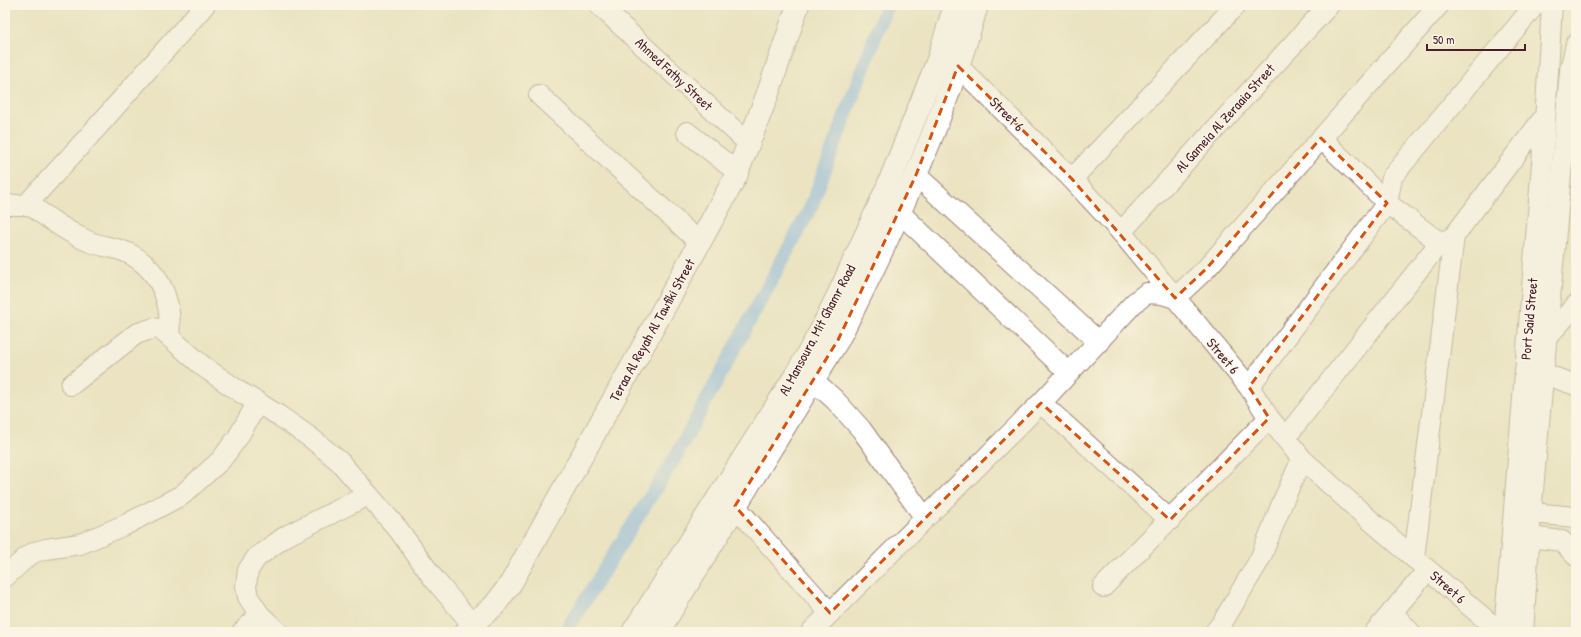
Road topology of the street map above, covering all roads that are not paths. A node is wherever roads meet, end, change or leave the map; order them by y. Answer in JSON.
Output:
{"nodes":[{"id":1,"x":205,"y":5,"type":"edge"},
{"id":2,"x":600,"y":5,"type":"edge"},
{"id":3,"x":798,"y":5,"type":"edge"},
{"id":4,"x":955,"y":5,"type":"edge"},
{"id":5,"x":977,"y":5,"type":"edge"},
{"id":6,"x":1236,"y":5,"type":"edge"},
{"id":7,"x":1328,"y":5,"type":"edge"},
{"id":8,"x":1439,"y":5,"type":"edge"},
{"id":9,"x":1535,"y":5,"type":"edge"},
{"id":10,"x":1552,"y":5,"type":"edge"},
{"id":11,"x":1575,"y":54,"type":"edge"},
{"id":12,"x":948,"y":63,"type":"junction"},
{"id":13,"x":539,"y":95,"type":"dead end"},
{"id":14,"x":1545,"y":116,"type":"junction"},
{"id":15,"x":687,"y":132,"type":"dead end"},
{"id":16,"x":1321,"y":138,"type":"junction"},
{"id":17,"x":1544,"y":139,"type":"junction"},
{"id":18,"x":1564,"y":141,"type":"junction"},
{"id":19,"x":748,"y":144,"type":"junction"},
{"id":20,"x":738,"y":172,"type":"junction"},
{"id":21,"x":916,"y":175,"type":"junction"},
{"id":22,"x":1072,"y":179,"type":"junction"},
{"id":23,"x":1387,"y":203,"type":"junction"},
{"id":24,"x":26,"y":204,"type":"junction"},
{"id":25,"x":5,"y":205,"type":"edge"},
{"id":26,"x":899,"y":212,"type":"junction"},
{"id":27,"x":1121,"y":232,"type":"junction"},
{"id":28,"x":1447,"y":238,"type":"junction"},
{"id":29,"x":700,"y":243,"type":"junction"},
{"id":30,"x":1175,"y":298,"type":"junction"},
{"id":31,"x":1576,"y":305,"type":"edge"},
{"id":32,"x":169,"y":336,"type":"junction"},
{"id":33,"x":1547,"y":337,"type":"junction"},
{"id":34,"x":1099,"y":342,"type":"junction"},
{"id":35,"x":1069,"y":373,"type":"junction"},
{"id":36,"x":1544,"y":374,"type":"junction"},
{"id":37,"x":814,"y":381,"type":"junction"},
{"id":38,"x":71,"y":385,"type":"dead end"},
{"id":39,"x":1576,"y":385,"type":"edge"},
{"id":40,"x":1249,"y":387,"type":"junction"},
{"id":41,"x":258,"y":402,"type":"junction"},
{"id":42,"x":1041,"y":403,"type":"junction"},
{"id":43,"x":1269,"y":418,"type":"junction"},
{"id":44,"x":1285,"y":438,"type":"junction"},
{"id":45,"x":1302,"y":459,"type":"junction"},
{"id":46,"x":368,"y":495,"type":"junction"},
{"id":47,"x":735,"y":506,"type":"junction"},
{"id":48,"x":1532,"y":513,"type":"junction"},
{"id":49,"x":1576,"y":517,"type":"edge"},
{"id":50,"x":925,"y":518,"type":"junction"},
{"id":51,"x":1170,"y":520,"type":"junction"},
{"id":52,"x":1530,"y":537,"type":"junction"},
{"id":53,"x":1576,"y":556,"type":"edge"},
{"id":54,"x":1421,"y":564,"type":"junction"},
{"id":55,"x":5,"y":577,"type":"edge"},
{"id":56,"x":1103,"y":587,"type":"dead end"},
{"id":57,"x":1392,"y":612,"type":"junction"},
{"id":58,"x":830,"y":613,"type":"junction"},
{"id":59,"x":260,"y":615,"type":"junction"},
{"id":60,"x":469,"y":628,"type":"edge"},
{"id":61,"x":242,"y":632,"type":"edge"},
{"id":62,"x":278,"y":632,"type":"edge"},
{"id":63,"x":633,"y":632,"type":"edge"},
{"id":64,"x":658,"y":632,"type":"edge"},
{"id":65,"x":811,"y":632,"type":"edge"},
{"id":66,"x":1215,"y":632,"type":"edge"},
{"id":67,"x":1375,"y":632,"type":"edge"},
{"id":68,"x":1410,"y":632,"type":"edge"},
{"id":69,"x":1500,"y":632,"type":"edge"},
{"id":70,"x":1504,"y":632,"type":"edge"},
{"id":71,"x":1524,"y":632,"type":"edge"}],
"edges":[{"from":1,"to":24,"type":"street"},
{"from":2,"to":19,"type":"street","name":"Ahmed Fathy Street"},
{"from":3,"to":19,"type":"main road","name":"Teraa Al Reyah Al Tawfiki Street"},
{"from":4,"to":12,"type":"main road","name":"Al Mansoura, Mit Ghamr Road"},
{"from":5,"to":12,"type":"main road","name":"Al Mansoura, Mit Ghamr Road"},
{"from":6,"to":22,"type":"street"},
{"from":7,"to":27,"type":"street","name":"Al Gameia Al Zeraaia Street"},
{"from":8,"to":16,"type":"street"},
{"from":9,"to":23,"type":"street"},
{"from":10,"to":14,"type":"street","name":"Port Said Street"},
{"from":11,"to":18,"type":"street","name":"Port Said Street"},
{"from":12,"to":21,"type":"main road","name":"Al Mansoura, Mit Ghamr Road"},
{"from":12,"to":22,"type":"street","name":"Street 6"},
{"from":12,"to":63,"type":"main road","name":"Al Mansoura, Mit Ghamr Road"},
{"from":13,"to":29,"type":"street"},
{"from":14,"to":17,"type":"street","name":"Port Said Street"},
{"from":14,"to":28,"type":"street"},
{"from":15,"to":20,"type":"street"},
{"from":16,"to":23,"type":"street"},
{"from":16,"to":30,"type":"street"},
{"from":17,"to":18,"type":"street"},
{"from":17,"to":70,"type":"street","name":"Port Said Street"},
{"from":18,"to":33,"type":"street","name":"Port Said Street"},
{"from":19,"to":20,"type":"main road","name":"Teraa Al Reyah Al Tawfiki Street"},
{"from":20,"to":29,"type":"main road","name":"Teraa Al Reyah Al Tawfiki Street"},
{"from":21,"to":26,"type":"main road","name":"Al Mansoura, Mit Ghamr Road"},
{"from":21,"to":34,"type":"street"},
{"from":22,"to":27,"type":"street","name":"Street 6"},
{"from":23,"to":28,"type":"street"},
{"from":23,"to":40,"type":"street"},
{"from":24,"to":25,"type":"street"},
{"from":24,"to":32,"type":"street"},
{"from":26,"to":35,"type":"street"},
{"from":26,"to":37,"type":"main road","name":"Al Mansoura, Mit Ghamr Road"},
{"from":27,"to":30,"type":"street","name":"Street 6"},
{"from":28,"to":44,"type":"street"},
{"from":28,"to":54,"type":"street"},
{"from":29,"to":60,"type":"main road","name":"Teraa Al Reyah Al Tawfiki Street"},
{"from":30,"to":34,"type":"street"},
{"from":30,"to":40,"type":"street","name":"Street 6"},
{"from":31,"to":33,"type":"street"},
{"from":32,"to":38,"type":"street"},
{"from":32,"to":41,"type":"street"},
{"from":33,"to":36,"type":"street","name":"Port Said Street"},
{"from":34,"to":35,"type":"street"},
{"from":35,"to":42,"type":"street"},
{"from":36,"to":39,"type":"street"},
{"from":36,"to":48,"type":"street","name":"Port Said Street"},
{"from":37,"to":47,"type":"main road","name":"Al Mansoura, Mit Ghamr Road"},
{"from":37,"to":50,"type":"street"},
{"from":40,"to":43,"type":"street","name":"Street 6"},
{"from":41,"to":46,"type":"street"},
{"from":41,"to":55,"type":"street"},
{"from":42,"to":50,"type":"street"},
{"from":42,"to":51,"type":"street"},
{"from":43,"to":44,"type":"street","name":"Street 6"},
{"from":43,"to":51,"type":"street"},
{"from":44,"to":45,"type":"street","name":"Street 6"},
{"from":45,"to":54,"type":"street","name":"Street 6"},
{"from":45,"to":66,"type":"street"},
{"from":46,"to":59,"type":"street"},
{"from":46,"to":60,"type":"street"},
{"from":47,"to":58,"type":"street"},
{"from":47,"to":64,"type":"main road","name":"Al Mansoura, Mit Ghamr Road"},
{"from":48,"to":49,"type":"street"},
{"from":48,"to":52,"type":"street","name":"Port Said Street"},
{"from":50,"to":58,"type":"street"},
{"from":51,"to":56,"type":"street"},
{"from":52,"to":53,"type":"street"},
{"from":52,"to":71,"type":"street","name":"Port Said Street"},
{"from":54,"to":57,"type":"street"},
{"from":54,"to":69,"type":"street","name":"Street 6"},
{"from":57,"to":67,"type":"street"},
{"from":57,"to":68,"type":"street"},
{"from":58,"to":65,"type":"street"},
{"from":59,"to":61,"type":"street"},
{"from":59,"to":62,"type":"street"}]}
